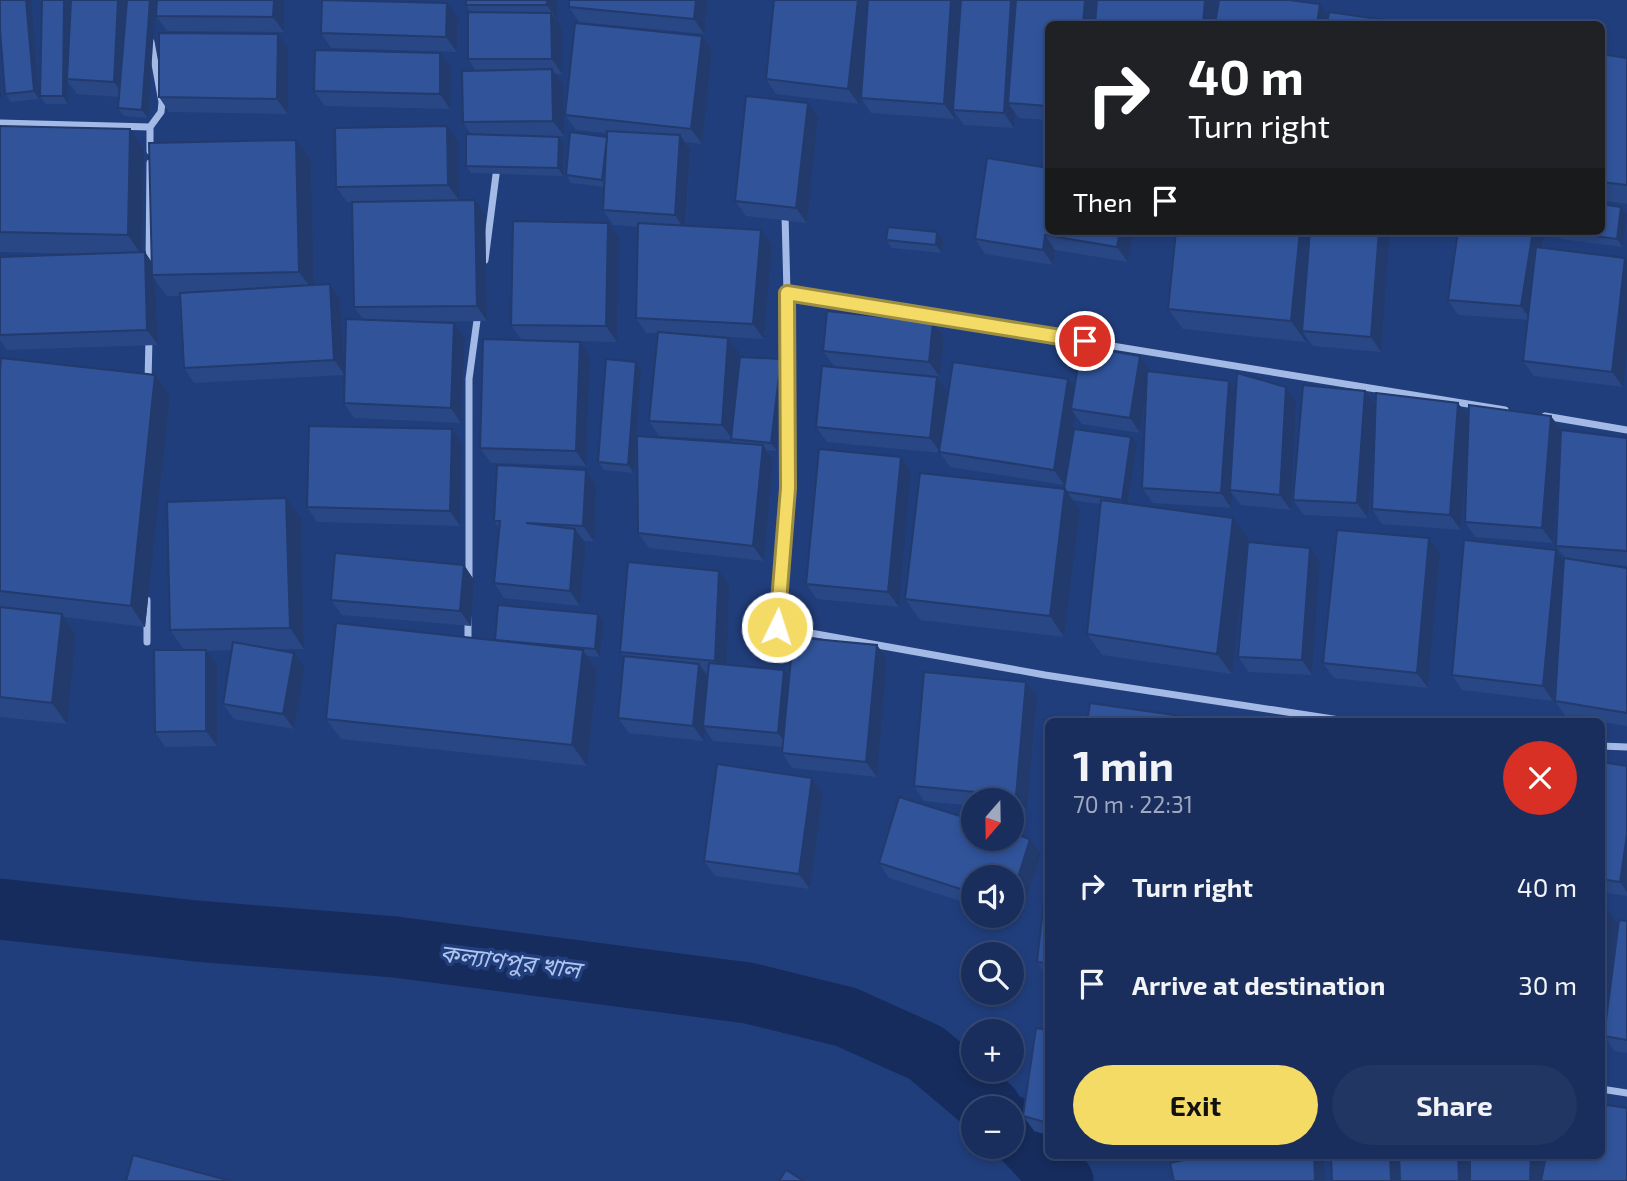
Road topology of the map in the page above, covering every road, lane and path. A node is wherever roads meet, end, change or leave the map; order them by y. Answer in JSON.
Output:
{"nodes":[{"id":1,"x":150,"y":38,"type":"edge"},
{"id":2,"x":0,"y":123,"type":"edge"},
{"id":3,"x":150,"y":127,"type":"junction"},
{"id":4,"x":498,"y":162,"type":"edge"},
{"id":5,"x":785,"y":211,"type":"edge"},
{"id":6,"x":484,"y":270,"type":"dead end"},
{"id":7,"x":149,"y":280,"type":"edge"},
{"id":8,"x":787,"y":293,"type":"junction"},
{"id":9,"x":480,"y":297,"type":"edge"},
{"id":10,"x":149,"y":336,"type":"edge"},
{"id":11,"x":148,"y":392,"type":"edge"},
{"id":12,"x":1517,"y":412,"type":"edge"},
{"id":13,"x":1531,"y":414,"type":"edge"},
{"id":14,"x":1627,"y":430,"type":"edge"},
{"id":15,"x":147,"y":587,"type":"dead end"},
{"id":16,"x":468,"y":587,"type":"dead end"},
{"id":17,"x":468,"y":601,"type":"dead end"},
{"id":18,"x":147,"y":642,"type":"dead end"},
{"id":19,"x":468,"y":643,"type":"edge"},
{"id":20,"x":1320,"y":718,"type":"edge"},
{"id":21,"x":1605,"y":746,"type":"edge"},
{"id":22,"x":1627,"y":747,"type":"edge"},
{"id":23,"x":1605,"y":1090,"type":"edge"},
{"id":24,"x":1627,"y":1093,"type":"edge"}],
"edges":[{"from":1,"to":3,"type":"street"},
{"from":2,"to":3,"type":"street"},
{"from":3,"to":7,"type":"street"},
{"from":4,"to":6,"type":"street"},
{"from":5,"to":8,"type":"street"},
{"from":8,"to":12,"type":"street"},
{"from":8,"to":20,"type":"street"},
{"from":9,"to":16,"type":"street"},
{"from":10,"to":11,"type":"street"},
{"from":13,"to":14,"type":"street"},
{"from":15,"to":18,"type":"street"},
{"from":17,"to":19,"type":"street"},
{"from":21,"to":22,"type":"street"},
{"from":23,"to":24,"type":"street"}]}
